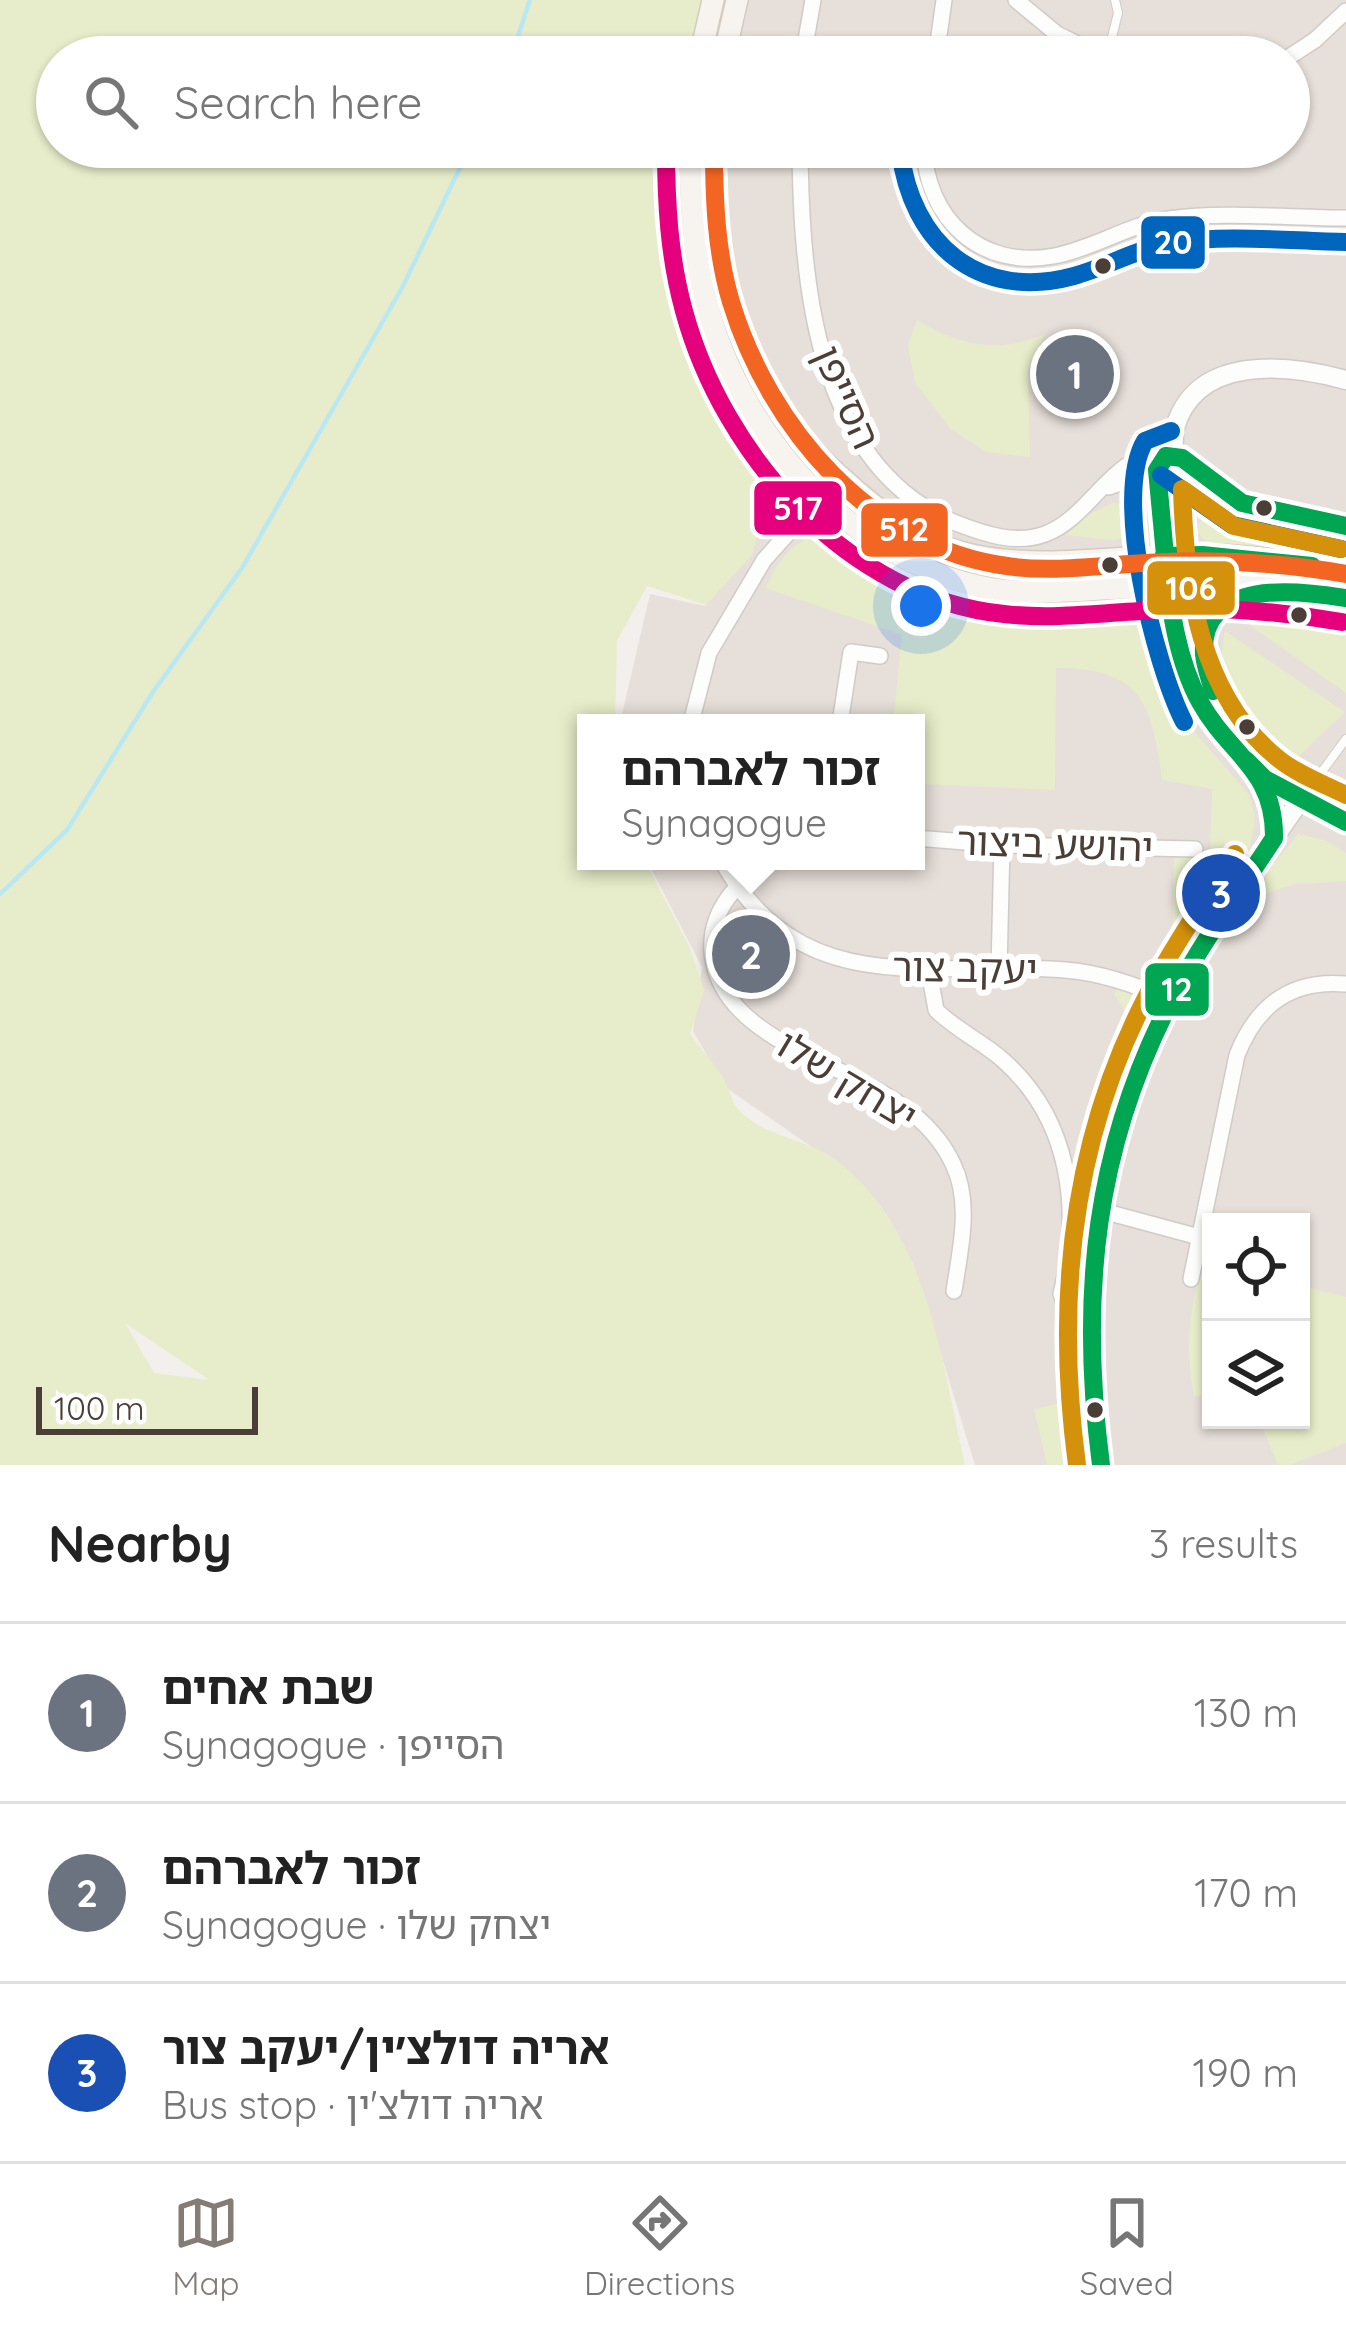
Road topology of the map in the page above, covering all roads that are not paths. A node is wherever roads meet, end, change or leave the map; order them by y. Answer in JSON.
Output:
{"nodes":[{"id":1,"x":713,"y":0,"type":"edge"},
{"id":2,"x":736,"y":0,"type":"edge"},
{"id":3,"x":813,"y":0,"type":"edge"},
{"id":4,"x":944,"y":0,"type":"edge"},
{"id":5,"x":1016,"y":0,"type":"edge"},
{"id":6,"x":1115,"y":0,"type":"edge"},
{"id":7,"x":1346,"y":11,"type":"edge"},
{"id":8,"x":705,"y":36,"type":"edge"},
{"id":9,"x":728,"y":36,"type":"edge"},
{"id":10,"x":807,"y":36,"type":"edge"},
{"id":11,"x":939,"y":36,"type":"edge"},
{"id":12,"x":1061,"y":36,"type":"edge"},
{"id":13,"x":1111,"y":36,"type":"edge"},
{"id":14,"x":1310,"y":43,"type":"edge"},
{"id":15,"x":691,"y":168,"type":"edge"},
{"id":16,"x":714,"y":168,"type":"edge"},
{"id":17,"x":800,"y":168,"type":"edge"},
{"id":18,"x":925,"y":168,"type":"edge"},
{"id":19,"x":1346,"y":218,"type":"edge"},
{"id":20,"x":1346,"y":380,"type":"edge"},
{"id":21,"x":1169,"y":465,"type":"junction"},
{"id":22,"x":1233,"y":501,"type":"junction"},
{"id":23,"x":847,"y":519,"type":"junction"},
{"id":24,"x":1346,"y":526,"type":"edge"},
{"id":25,"x":1180,"y":527,"type":"junction"},
{"id":26,"x":1173,"y":556,"type":"junction"},
{"id":27,"x":1346,"y":571,"type":"edge"},
{"id":28,"x":1177,"y":585,"type":"junction"},
{"id":29,"x":1274,"y":588,"type":"junction"},
{"id":30,"x":1346,"y":598,"type":"edge"},
{"id":31,"x":880,"y":656,"type":"dead end"},
{"id":32,"x":1203,"y":665,"type":"junction"},
{"id":33,"x":693,"y":714,"type":"edge"},
{"id":34,"x":841,"y":714,"type":"edge"},
{"id":35,"x":1346,"y":739,"type":"edge"},
{"id":36,"x":1265,"y":779,"type":"junction"},
{"id":37,"x":1302,"y":798,"type":"junction"},
{"id":38,"x":1346,"y":822,"type":"edge"},
{"id":39,"x":1274,"y":838,"type":"junction"},
{"id":40,"x":925,"y":839,"type":"edge"},
{"id":41,"x":1002,"y":844,"type":"junction"},
{"id":42,"x":1195,"y":849,"type":"dead end"},
{"id":43,"x":728,"y":870,"type":"edge"},
{"id":44,"x":738,"y":886,"type":"junction"},
{"id":45,"x":999,"y":969,"type":"junction"},
{"id":46,"x":929,"y":971,"type":"junction"},
{"id":47,"x":1346,"y":983,"type":"edge"},
{"id":48,"x":1171,"y":1001,"type":"junction"},
{"id":49,"x":1099,"y":1210,"type":"junction"},
{"id":50,"x":1199,"y":1237,"type":"junction"},
{"id":51,"x":1191,"y":1279,"type":"dead end"},
{"id":52,"x":954,"y":1291,"type":"dead end"},
{"id":53,"x":1087,"y":1314,"type":"junction"},
{"id":54,"x":1101,"y":1465,"type":"edge"}],
"edges":[{"from":1,"to":8,"type":"main road"},
{"from":2,"to":9,"type":"main road"},
{"from":3,"to":10,"type":"street"},
{"from":4,"to":11,"type":"street"},
{"from":5,"to":12,"type":"street"},
{"from":6,"to":13,"type":"lane"},
{"from":7,"to":14,"type":"street"},
{"from":15,"to":23,"type":"main road"},
{"from":16,"to":26,"type":"main road"},
{"from":17,"to":21,"type":"street","name":"הסייפן"},
{"from":18,"to":19,"type":"street"},
{"from":20,"to":21,"type":"street"},
{"from":21,"to":22,"type":"street"},
{"from":21,"to":25,"type":"street"},
{"from":21,"to":26,"type":"street"},
{"from":22,"to":24,"type":"street"},
{"from":22,"to":25,"type":"street"},
{"from":23,"to":28,"type":"main road"},
{"from":23,"to":33,"type":"street"},
{"from":25,"to":26,"type":"street"},
{"from":26,"to":27,"type":"main road"},
{"from":26,"to":28,"type":"street"},
{"from":28,"to":29,"type":"main road"},
{"from":28,"to":32,"type":"street"},
{"from":28,"to":36,"type":"street"},
{"from":29,"to":30,"type":"main road"},
{"from":29,"to":32,"type":"main road"},
{"from":31,"to":34,"type":"street"},
{"from":32,"to":37,"type":"street"},
{"from":35,"to":37,"type":"lane"},
{"from":36,"to":37,"type":"street"},
{"from":36,"to":39,"type":"street"},
{"from":37,"to":38,"type":"street"},
{"from":37,"to":39,"type":"street"},
{"from":39,"to":48,"type":"street"},
{"from":40,"to":41,"type":"street","name":"יהושע ביצור"},
{"from":41,"to":42,"type":"street","name":"יהושע ביצור"},
{"from":41,"to":45,"type":"street"},
{"from":43,"to":44,"type":"street","name":"יעקב צור"},
{"from":44,"to":46,"type":"street","name":"יעקב צור"},
{"from":44,"to":52,"type":"street","name":"יצחק שלו"},
{"from":45,"to":46,"type":"street","name":"יעקב צור"},
{"from":45,"to":48,"type":"street","name":"יעקב צור"},
{"from":46,"to":53,"type":"street"},
{"from":47,"to":50,"type":"street"},
{"from":48,"to":49,"type":"street"},
{"from":49,"to":50,"type":"street"},
{"from":49,"to":53,"type":"street"},
{"from":50,"to":51,"type":"street"},
{"from":53,"to":54,"type":"street"}]}
